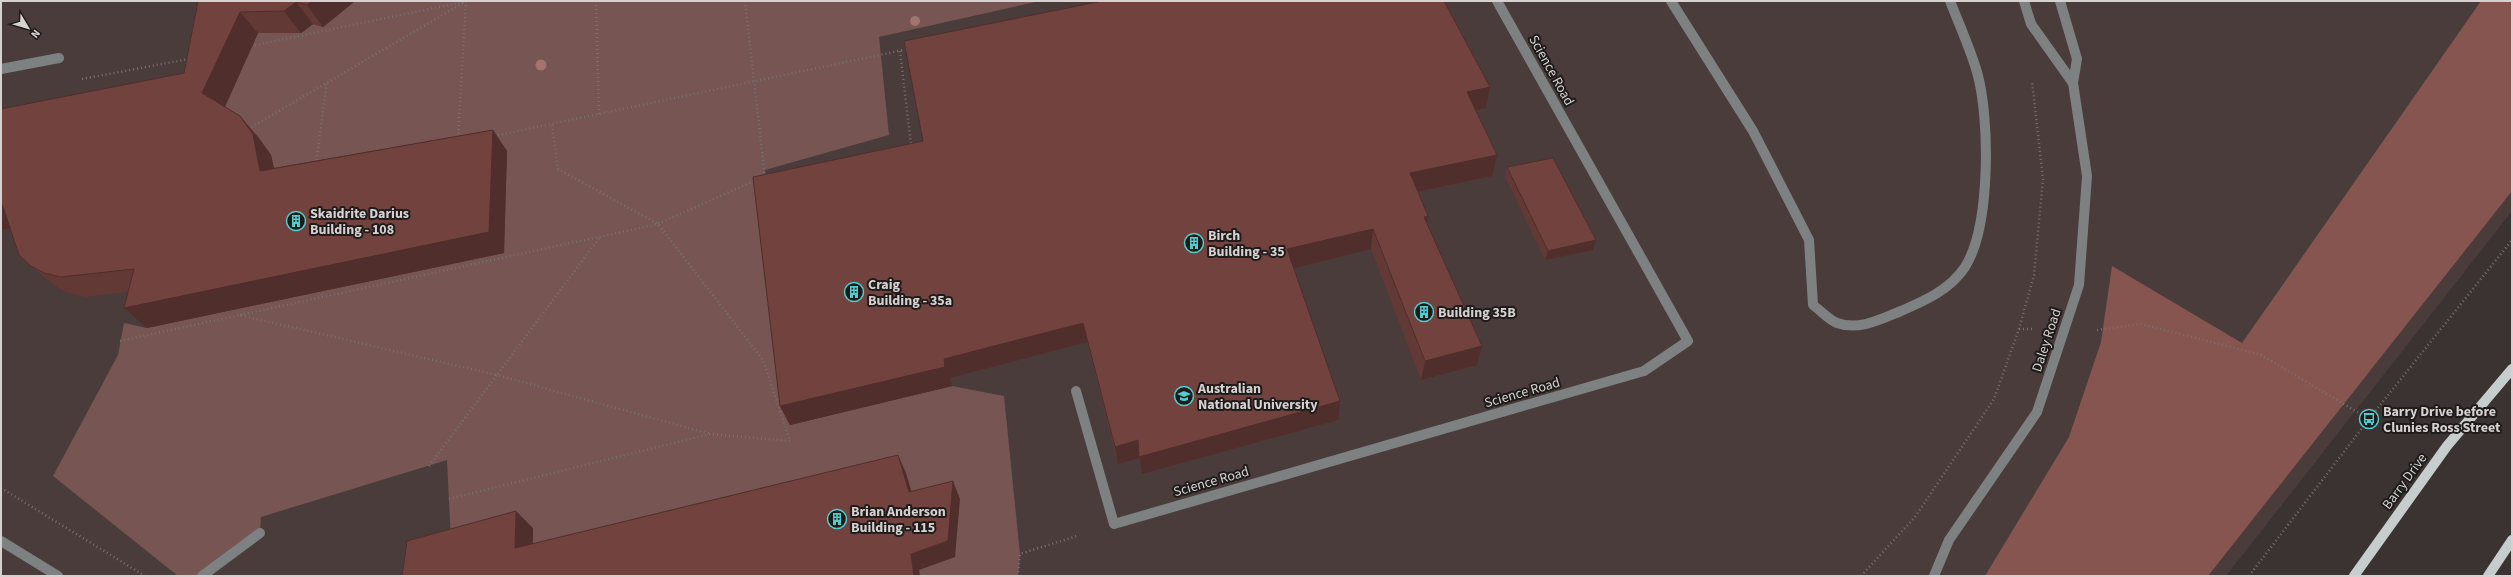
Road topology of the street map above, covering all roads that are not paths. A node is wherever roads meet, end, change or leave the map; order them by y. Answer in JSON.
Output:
{"nodes":[{"id":1,"x":1497,"y":1,"type":"edge"},
{"id":2,"x":1671,"y":1,"type":"edge"},
{"id":3,"x":1950,"y":1,"type":"edge"},
{"id":4,"x":2024,"y":1,"type":"edge"},
{"id":5,"x":2060,"y":1,"type":"edge"},
{"id":6,"x":58,"y":58,"type":"dead end"},
{"id":7,"x":1,"y":69,"type":"edge"},
{"id":8,"x":2073,"y":83,"type":"junction"},
{"id":9,"x":2512,"y":369,"type":"edge"},
{"id":10,"x":1076,"y":391,"type":"dead end"},
{"id":11,"x":260,"y":533,"type":"dead end"},
{"id":12,"x":2512,"y":540,"type":"edge"},
{"id":13,"x":1,"y":541,"type":"edge"},
{"id":14,"x":58,"y":576,"type":"edge"},
{"id":15,"x":202,"y":576,"type":"edge"},
{"id":16,"x":1934,"y":576,"type":"edge"},
{"id":17,"x":2354,"y":576,"type":"edge"},
{"id":18,"x":2488,"y":576,"type":"edge"}],
"edges":[{"from":1,"to":10,"type":"street","name":"Science Road"},
{"from":2,"to":3,"type":"street"},
{"from":4,"to":8,"type":"street","name":"Daley Road"},
{"from":5,"to":8,"type":"street","name":"Daley Road"},
{"from":6,"to":7,"type":"street"},
{"from":8,"to":16,"type":"street","name":"Daley Road"},
{"from":9,"to":17,"type":"main road","name":"Barry Drive"},
{"from":11,"to":15,"type":"street"},
{"from":12,"to":18,"type":"main road"},
{"from":13,"to":14,"type":"street"}]}
